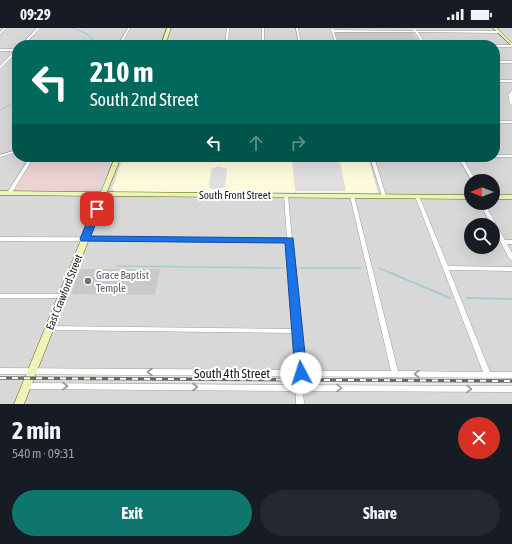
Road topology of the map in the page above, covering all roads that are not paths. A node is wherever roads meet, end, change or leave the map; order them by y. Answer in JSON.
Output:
{"nodes":[{"id":1,"x":6,"y":28,"type":"edge"},
{"id":2,"x":39,"y":28,"type":"edge"},
{"id":3,"x":129,"y":28,"type":"edge"},
{"id":4,"x":169,"y":28,"type":"edge"},
{"id":5,"x":228,"y":28,"type":"edge"},
{"id":6,"x":263,"y":28,"type":"edge"},
{"id":7,"x":298,"y":28,"type":"edge"},
{"id":8,"x":333,"y":29,"type":"edge"},
{"id":9,"x":414,"y":30,"type":"edge"},
{"id":10,"x":496,"y":30,"type":"edge"},
{"id":11,"x":0,"y":33,"type":"edge"},
{"id":12,"x":27,"y":40,"type":"edge"},
{"id":13,"x":122,"y":40,"type":"edge"},
{"id":14,"x":165,"y":40,"type":"edge"},
{"id":15,"x":227,"y":40,"type":"edge"},
{"id":16,"x":263,"y":40,"type":"edge"},
{"id":17,"x":299,"y":40,"type":"edge"},
{"id":18,"x":336,"y":40,"type":"edge"},
{"id":19,"x":421,"y":40,"type":"edge"},
{"id":20,"x":512,"y":45,"type":"edge"},
{"id":21,"x":500,"y":46,"type":"edge"},
{"id":22,"x":0,"y":50,"type":"edge"},
{"id":23,"x":12,"y":50,"type":"edge"},
{"id":24,"x":12,"y":55,"type":"edge"},
{"id":25,"x":500,"y":62,"type":"edge"},
{"id":26,"x":512,"y":62,"type":"edge"},
{"id":27,"x":0,"y":68,"type":"edge"},
{"id":28,"x":500,"y":81,"type":"edge"},
{"id":29,"x":512,"y":81,"type":"edge"},
{"id":30,"x":512,"y":92,"type":"edge"},
{"id":31,"x":512,"y":104,"type":"edge"},
{"id":32,"x":500,"y":122,"type":"edge"},
{"id":33,"x":512,"y":122,"type":"edge"},
{"id":34,"x":12,"y":152,"type":"edge"},
{"id":35,"x":0,"y":156,"type":"edge"},
{"id":36,"x":500,"y":156,"type":"edge"},
{"id":37,"x":512,"y":156,"type":"edge"},
{"id":38,"x":29,"y":162,"type":"edge"},
{"id":39,"x":116,"y":162,"type":"edge"},
{"id":40,"x":374,"y":162,"type":"edge"},
{"id":41,"x":463,"y":162,"type":"edge"},
{"id":42,"x":470,"y":174,"type":"edge"},
{"id":43,"x":0,"y":193,"type":"edge"},
{"id":44,"x":9,"y":193,"type":"junction"},
{"id":45,"x":103,"y":194,"type":"junction"},
{"id":46,"x":286,"y":196,"type":"junction"},
{"id":47,"x":352,"y":196,"type":"junction"},
{"id":48,"x":384,"y":196,"type":"junction"},
{"id":49,"x":417,"y":196,"type":"junction"},
{"id":50,"x":464,"y":197,"type":"edge"},
{"id":51,"x":500,"y":197,"type":"edge"},
{"id":52,"x":512,"y":197,"type":"edge"},
{"id":53,"x":486,"y":210,"type":"edge"},
{"id":54,"x":0,"y":239,"type":"edge"},
{"id":55,"x":85,"y":239,"type":"junction"},
{"id":56,"x":290,"y":240,"type":"junction"},
{"id":57,"x":503,"y":242,"type":"junction"},
{"id":58,"x":512,"y":242,"type":"edge"},
{"id":59,"x":512,"y":258,"type":"edge"},
{"id":60,"x":446,"y":268,"type":"junction"},
{"id":61,"x":512,"y":269,"type":"edge"},
{"id":62,"x":0,"y":296,"type":"edge"},
{"id":63,"x":62,"y":296,"type":"junction"},
{"id":64,"x":49,"y":328,"type":"junction"},
{"id":65,"x":298,"y":331,"type":"junction"},
{"id":66,"x":0,"y":372,"type":"edge"},
{"id":67,"x":32,"y":372,"type":"junction"},
{"id":68,"x":301,"y":373,"type":"junction"},
{"id":69,"x":395,"y":374,"type":"junction"},
{"id":70,"x":488,"y":375,"type":"junction"},
{"id":71,"x":512,"y":375,"type":"edge"},
{"id":72,"x":26,"y":386,"type":"junction"},
{"id":73,"x":299,"y":387,"type":"junction"},
{"id":74,"x":512,"y":390,"type":"edge"},
{"id":75,"x":19,"y":404,"type":"edge"},
{"id":76,"x":300,"y":404,"type":"edge"}],
"edges":[{"from":1,"to":11,"type":"street"},
{"from":2,"to":12,"type":"street"},
{"from":3,"to":13,"type":"street"},
{"from":4,"to":14,"type":"street"},
{"from":5,"to":15,"type":"street"},
{"from":6,"to":16,"type":"street"},
{"from":7,"to":17,"type":"street"},
{"from":8,"to":9,"type":"street"},
{"from":8,"to":18,"type":"street"},
{"from":9,"to":10,"type":"street"},
{"from":9,"to":19,"type":"street"},
{"from":10,"to":20,"type":"street"},
{"from":20,"to":21,"type":"street"},
{"from":22,"to":23,"type":"street"},
{"from":24,"to":27,"type":"street"},
{"from":25,"to":26,"type":"street"},
{"from":28,"to":29,"type":"street"},
{"from":30,"to":31,"type":"street"},
{"from":32,"to":33,"type":"street"},
{"from":34,"to":35,"type":"street"},
{"from":36,"to":37,"type":"street"},
{"from":38,"to":44,"type":"street"},
{"from":39,"to":45,"type":"street","name":"East Crawford Street"},
{"from":40,"to":48,"type":"street"},
{"from":41,"to":42,"type":"street"},
{"from":43,"to":44,"type":"street","name":"South Front Street"},
{"from":44,"to":45,"type":"street","name":"South Front Street"},
{"from":45,"to":46,"type":"street","name":"South Front Street"},
{"from":45,"to":55,"type":"street","name":"East Crawford Street"},
{"from":46,"to":47,"type":"street","name":"South Front Street"},
{"from":46,"to":56,"type":"street"},
{"from":47,"to":48,"type":"street","name":"South Front Street"},
{"from":47,"to":69,"type":"street"},
{"from":48,"to":49,"type":"street","name":"South Front Street"},
{"from":49,"to":50,"type":"street","name":"South Front Street"},
{"from":49,"to":60,"type":"street"},
{"from":51,"to":52,"type":"street"},
{"from":53,"to":57,"type":"street"},
{"from":54,"to":55,"type":"street"},
{"from":55,"to":56,"type":"street"},
{"from":55,"to":63,"type":"street","name":"East Crawford Street"},
{"from":56,"to":65,"type":"street"},
{"from":57,"to":58,"type":"street"},
{"from":57,"to":59,"type":"street"},
{"from":60,"to":61,"type":"street"},
{"from":60,"to":70,"type":"street"},
{"from":62,"to":63,"type":"street"},
{"from":63,"to":64,"type":"street","name":"East Crawford Street"},
{"from":64,"to":65,"type":"street"},
{"from":64,"to":67,"type":"street","name":"East Crawford Street"},
{"from":65,"to":68,"type":"street"},
{"from":66,"to":67,"type":"street","name":"South 4th Street"},
{"from":68,"to":67,"type":"street","name":"South 4th Street","one_way":true},
{"from":67,"to":72,"type":"street","name":"East Crawford Street"},
{"from":68,"to":69,"type":"street","name":"South 4th Street"},
{"from":70,"to":69,"type":"street","name":"South 4th Street","one_way":true},
{"from":70,"to":71,"type":"street","name":"South 4th Street"},
{"from":72,"to":73,"type":"street","name":"South 4th Street","one_way":true},
{"from":72,"to":75,"type":"street","name":"East Crawford Street"},
{"from":73,"to":74,"type":"street","name":"South 4th Street","one_way":true},
{"from":73,"to":76,"type":"street"}]}
